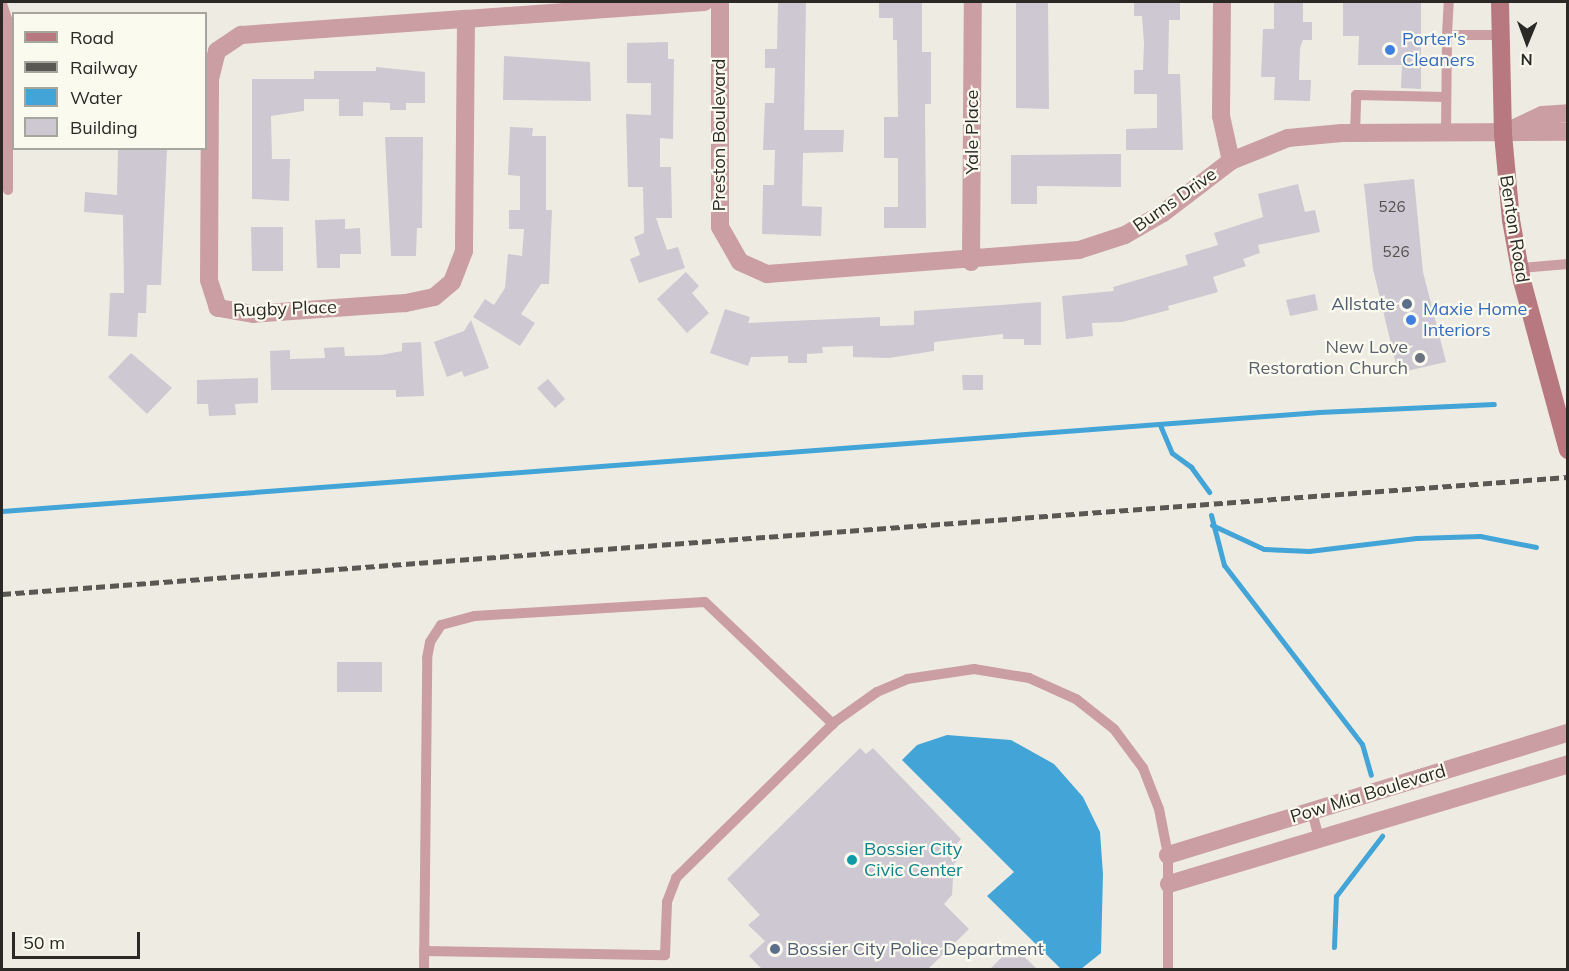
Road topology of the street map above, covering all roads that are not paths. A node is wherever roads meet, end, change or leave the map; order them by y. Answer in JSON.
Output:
{"nodes":[{"id":1,"x":704,"y":2,"type":"edge"},
{"id":2,"x":720,"y":2,"type":"edge"},
{"id":3,"x":973,"y":2,"type":"edge"},
{"id":4,"x":1222,"y":2,"type":"edge"},
{"id":5,"x":1449,"y":2,"type":"edge"},
{"id":6,"x":1500,"y":2,"type":"edge"},
{"id":7,"x":2,"y":4,"type":"edge"},
{"id":8,"x":466,"y":19,"type":"junction"},
{"id":9,"x":1447,"y":35,"type":"junction"},
{"id":10,"x":1500,"y":35,"type":"junction"},
{"id":11,"x":1446,"y":97,"type":"junction"},
{"id":12,"x":1568,"y":113,"type":"edge"},
{"id":13,"x":1568,"y":132,"type":"edge"},
{"id":14,"x":1355,"y":133,"type":"junction"},
{"id":15,"x":1446,"y":134,"type":"junction"},
{"id":16,"x":1503,"y":134,"type":"junction"},
{"id":17,"x":1231,"y":161,"type":"junction"},
{"id":18,"x":8,"y":190,"type":"dead end"},
{"id":19,"x":740,"y":262,"type":"joint"},
{"id":20,"x":971,"y":262,"type":"junction"},
{"id":21,"x":1568,"y":264,"type":"edge"},
{"id":22,"x":1520,"y":268,"type":"junction"},
{"id":23,"x":1568,"y":450,"type":"edge"},
{"id":24,"x":833,"y":724,"type":"junction"},
{"id":25,"x":1568,"y":733,"type":"edge"},
{"id":26,"x":1568,"y":764,"type":"edge"},
{"id":27,"x":1312,"y":812,"type":"junction"},
{"id":28,"x":1319,"y":838,"type":"junction"},
{"id":29,"x":1168,"y":855,"type":"junction"},
{"id":30,"x":1169,"y":884,"type":"junction"},
{"id":31,"x":424,"y":951,"type":"junction"},
{"id":32,"x":424,"y":969,"type":"edge"},
{"id":33,"x":1168,"y":969,"type":"edge"}],
"edges":[{"from":1,"to":8,"type":"street","name":"Rugby Place"},
{"from":2,"to":19,"type":"street","name":"Preston Boulevard"},
{"from":3,"to":20,"type":"street","name":"Yale Place"},
{"from":4,"to":17,"type":"street"},
{"from":5,"to":9,"type":"lane"},
{"from":6,"to":10,"type":"main road","name":"Benton Road"},
{"from":7,"to":18,"type":"lane"},
{"from":8,"to":8,"type":"street","name":"Rugby Place"},
{"from":9,"to":10,"type":"lane"},
{"from":9,"to":11,"type":"lane"},
{"from":10,"to":16,"type":"main road","name":"Benton Road"},
{"from":11,"to":14,"type":"lane"},
{"from":11,"to":15,"type":"lane"},
{"from":12,"to":16,"type":"street","name":"Burns Drive"},
{"from":13,"to":16,"type":"street","name":"Burns Drive"},
{"from":14,"to":15,"type":"street","name":"Burns Drive"},
{"from":14,"to":17,"type":"street","name":"Burns Drive"},
{"from":15,"to":16,"type":"street","name":"Burns Drive"},
{"from":16,"to":22,"type":"main road","name":"Benton Road"},
{"from":17,"to":20,"type":"street","name":"Burns Drive"},
{"from":19,"to":20,"type":"street","name":"Burns Drive"},
{"from":21,"to":22,"type":"lane"},
{"from":22,"to":23,"type":"main road","name":"Benton Road"},
{"from":24,"to":29,"type":"lane"},
{"from":24,"to":31,"type":"lane"},
{"from":24,"to":31,"type":"lane"},
{"from":25,"to":27,"type":"street","name":"Pow Mia Boulevard"},
{"from":26,"to":28,"type":"street","name":"Pow Mia Boulevard"},
{"from":27,"to":28,"type":"lane"},
{"from":27,"to":29,"type":"street","name":"Pow Mia Boulevard"},
{"from":28,"to":30,"type":"street","name":"Pow Mia Boulevard"},
{"from":29,"to":30,"type":"lane"},
{"from":30,"to":33,"type":"lane"},
{"from":31,"to":32,"type":"lane"}]}
